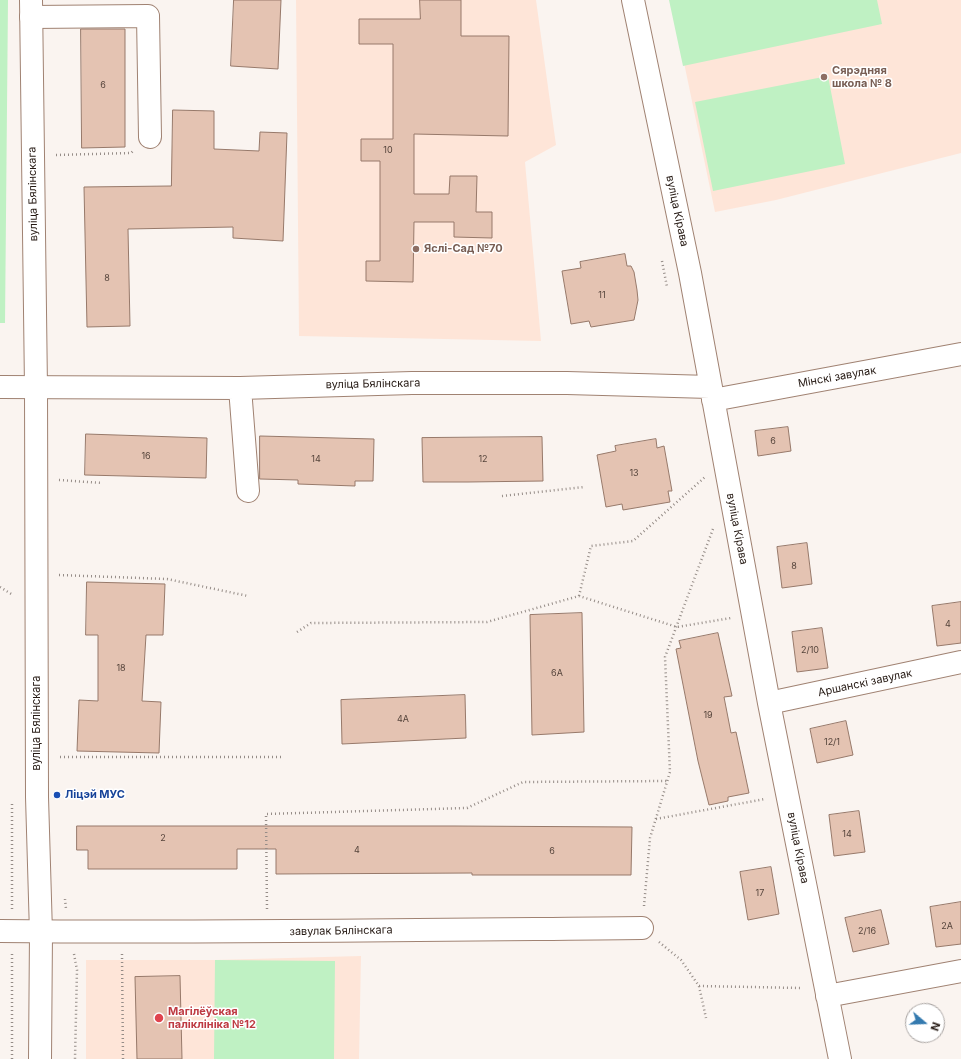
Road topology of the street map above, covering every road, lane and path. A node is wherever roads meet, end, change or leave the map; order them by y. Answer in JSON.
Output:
{"nodes":[{"id":1,"x":633,"y":0,"type":"edge"},
{"id":2,"x":31,"y":8,"type":"edge"},
{"id":3,"x":150,"y":137,"type":"joint"},
{"id":4,"x":52,"y":155,"type":"dead end"},
{"id":5,"x":961,"y":354,"type":"edge"},
{"id":6,"x":0,"y":387,"type":"edge"},
{"id":7,"x":36,"y":388,"type":"junction"},
{"id":8,"x":240,"y":388,"type":"junction"},
{"id":9,"x":711,"y":393,"type":"junction"},
{"id":10,"x":705,"y":477,"type":"dead end"},
{"id":11,"x":55,"y":480,"type":"dead end"},
{"id":12,"x":102,"y":483,"type":"dead end"},
{"id":13,"x":584,"y":487,"type":"dead end"},
{"id":14,"x":248,"y":491,"type":"dead end"},
{"id":15,"x":502,"y":496,"type":"dead end"},
{"id":16,"x":715,"y":524,"type":"dead end"},
{"id":17,"x":56,"y":575,"type":"dead end"},
{"id":18,"x":0,"y":587,"type":"edge"},
{"id":19,"x":13,"y":595,"type":"dead end"},
{"id":20,"x":248,"y":596,"type":"dead end"},
{"id":21,"x":579,"y":596,"type":"junction"},
{"id":22,"x":733,"y":617,"type":"dead end"},
{"id":23,"x":677,"y":627,"type":"junction"},
{"id":24,"x":297,"y":632,"type":"dead end"},
{"id":25,"x":961,"y":662,"type":"edge"},
{"id":26,"x":769,"y":703,"type":"junction"},
{"id":27,"x":57,"y":757,"type":"dead end"},
{"id":28,"x":283,"y":757,"type":"dead end"},
{"id":29,"x":667,"y":781,"type":"junction"},
{"id":30,"x":769,"y":798,"type":"dead end"},
{"id":31,"x":655,"y":819,"type":"junction"},
{"id":32,"x":642,"y":928,"type":"junction"},
{"id":33,"x":0,"y":931,"type":"edge"},
{"id":34,"x":123,"y":932,"type":"junction"},
{"id":35,"x":268,"y":932,"type":"junction"},
{"id":36,"x":41,"y":933,"type":"junction"},
{"id":37,"x":961,"y":971,"type":"edge"},
{"id":38,"x":699,"y":986,"type":"junction"},
{"id":39,"x":827,"y":996,"type":"junction"},
{"id":40,"x":706,"y":1018,"type":"dead end"},
{"id":41,"x":40,"y":1059,"type":"edge"},
{"id":42,"x":124,"y":1059,"type":"edge"},
{"id":43,"x":840,"y":1059,"type":"edge"}],
"edges":[{"from":1,"to":9,"type":"street","name":"вуліца Кірава"},
{"from":2,"to":3,"type":"street"},
{"from":2,"to":7,"type":"street","name":"вуліца Бялінскага"},
{"from":3,"to":4,"type":"path"},
{"from":5,"to":9,"type":"street","name":"Мінскі завулак"},
{"from":6,"to":7,"type":"street","name":"вуліца Бялінскага"},
{"from":7,"to":8,"type":"street","name":"вуліца Бялінскага"},
{"from":7,"to":36,"type":"street","name":"вуліца Бялінскага"},
{"from":8,"to":9,"type":"street","name":"вуліца Бялінскага"},
{"from":8,"to":14,"type":"street"},
{"from":9,"to":26,"type":"street","name":"вуліца Кірава"},
{"from":10,"to":21,"type":"path"},
{"from":11,"to":12,"type":"path"},
{"from":13,"to":15,"type":"path"},
{"from":16,"to":23,"type":"path"},
{"from":17,"to":20,"type":"path"},
{"from":18,"to":19,"type":"path"},
{"from":21,"to":23,"type":"path"},
{"from":21,"to":24,"type":"path"},
{"from":22,"to":23,"type":"path"},
{"from":23,"to":29,"type":"path"},
{"from":25,"to":26,"type":"street","name":"Аршанскі завулак"},
{"from":26,"to":39,"type":"street","name":"вуліца Кірава"},
{"from":27,"to":28,"type":"path"},
{"from":29,"to":31,"type":"path"},
{"from":29,"to":35,"type":"path"},
{"from":30,"to":31,"type":"path"},
{"from":31,"to":32,"type":"path"},
{"from":32,"to":35,"type":"street","name":"завулак Бялінскага"},
{"from":32,"to":38,"type":"path"},
{"from":33,"to":36,"type":"street","name":"завулак Бялінскага"},
{"from":34,"to":35,"type":"street","name":"завулак Бялінскага"},
{"from":34,"to":36,"type":"street","name":"завулак Бялінскага"},
{"from":34,"to":42,"type":"path"},
{"from":36,"to":41,"type":"street","name":"вуліца Бялінскага"},
{"from":37,"to":39,"type":"street"},
{"from":38,"to":39,"type":"path"},
{"from":38,"to":40,"type":"path"},
{"from":39,"to":43,"type":"street","name":"вуліца Кірава"}]}
